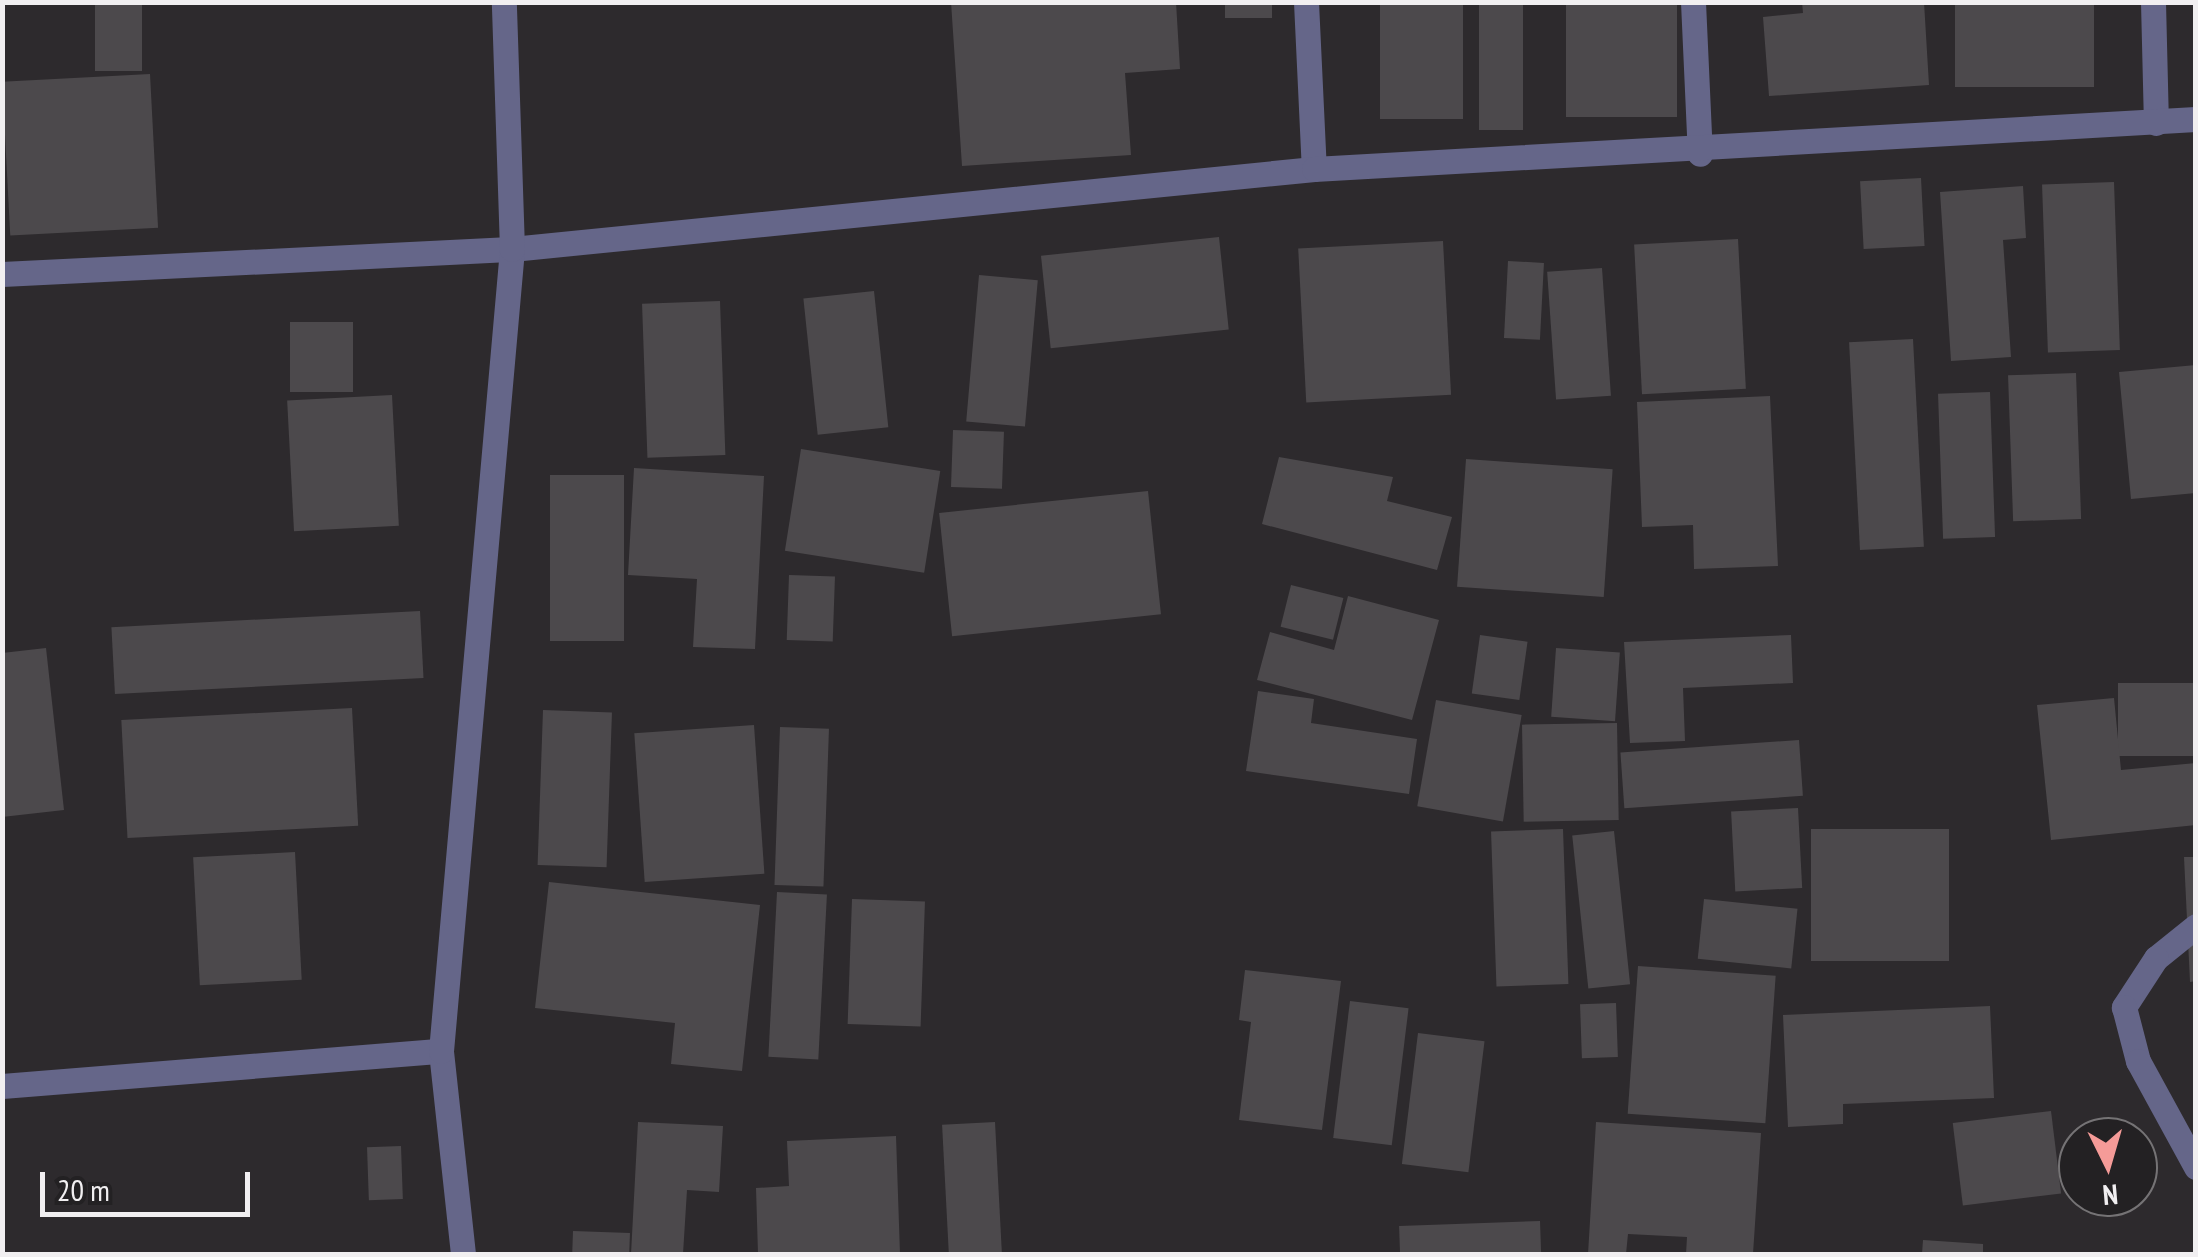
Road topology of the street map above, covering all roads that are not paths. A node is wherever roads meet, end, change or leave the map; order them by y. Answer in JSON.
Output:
{"nodes":[{"id":1,"x":504,"y":2,"type":"edge"},
{"id":2,"x":1306,"y":2,"type":"edge"},
{"id":3,"x":1693,"y":2,"type":"edge"},
{"id":4,"x":2153,"y":2,"type":"edge"},
{"id":5,"x":2196,"y":119,"type":"edge"},
{"id":6,"x":2156,"y":123,"type":"junction"},
{"id":7,"x":1700,"y":154,"type":"junction"},
{"id":8,"x":1314,"y":170,"type":"junction"},
{"id":9,"x":512,"y":249,"type":"junction"},
{"id":10,"x":2,"y":274,"type":"edge"},
{"id":11,"x":2196,"y":926,"type":"edge"},
{"id":12,"x":441,"y":1050,"type":"junction"},
{"id":13,"x":2,"y":1086,"type":"edge"},
{"id":14,"x":2196,"y":1167,"type":"edge"},
{"id":15,"x":463,"y":1254,"type":"edge"}],
"edges":[{"from":1,"to":9,"type":"street"},
{"from":2,"to":8,"type":"street"},
{"from":3,"to":7,"type":"street"},
{"from":4,"to":6,"type":"street"},
{"from":5,"to":6,"type":"street"},
{"from":6,"to":7,"type":"street"},
{"from":7,"to":8,"type":"street"},
{"from":8,"to":9,"type":"street"},
{"from":9,"to":10,"type":"street"},
{"from":9,"to":12,"type":"street"},
{"from":11,"to":14,"type":"street"},
{"from":12,"to":13,"type":"street"},
{"from":12,"to":15,"type":"street"}]}
